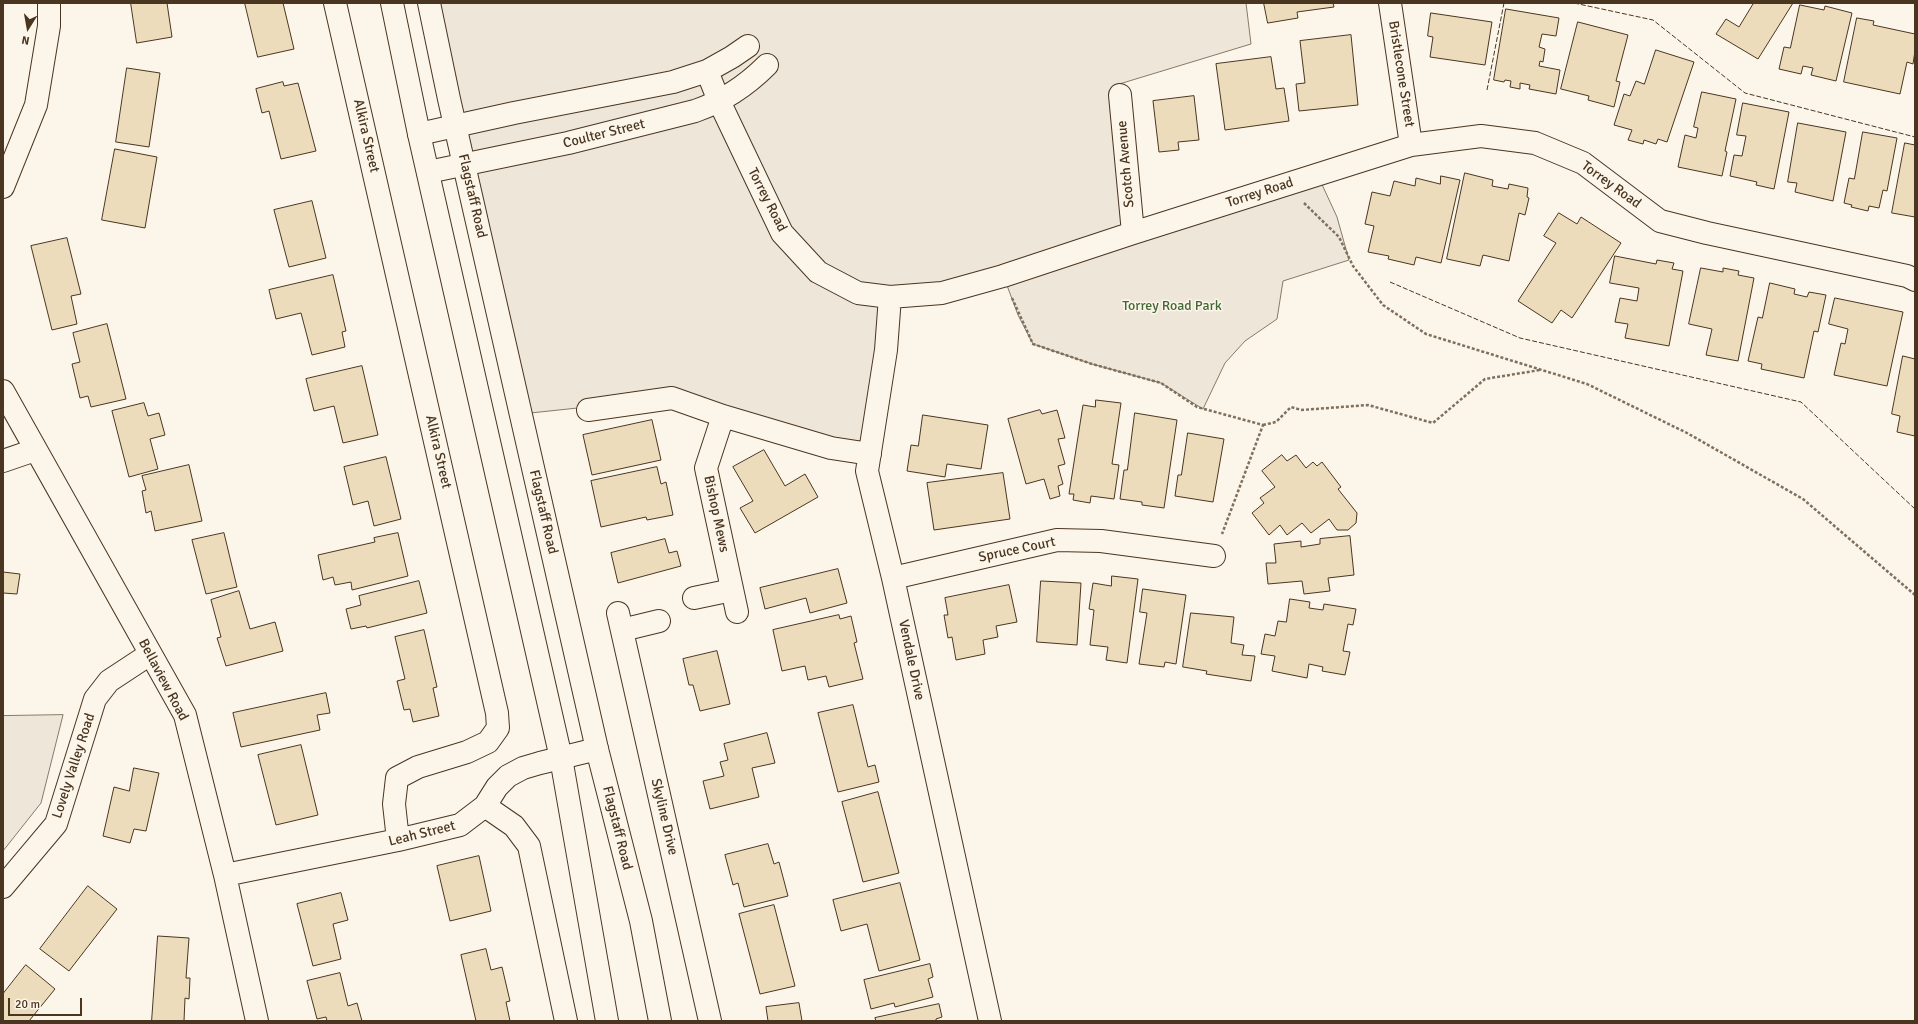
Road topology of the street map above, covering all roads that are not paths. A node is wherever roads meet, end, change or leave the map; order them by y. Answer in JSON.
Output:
{"nodes":[{"id":1,"x":49,"y":3,"type":"edge"},
{"id":2,"x":336,"y":3,"type":"edge"},
{"id":3,"x":392,"y":3,"type":"edge"},
{"id":4,"x":429,"y":3,"type":"edge"},
{"id":5,"x":1390,"y":3,"type":"edge"},
{"id":6,"x":748,"y":46,"type":"dead end"},
{"id":7,"x":767,"y":65,"type":"dead end"},
{"id":8,"x":707,"y":71,"type":"junction"},
{"id":9,"x":1120,"y":95,"type":"dead end"},
{"id":10,"x":719,"y":101,"type":"junction"},
{"id":11,"x":456,"y":126,"type":"junction"},
{"id":12,"x":419,"y":134,"type":"junction"},
{"id":13,"x":1411,"y":145,"type":"junction"},
{"id":14,"x":464,"y":165,"type":"junction"},
{"id":15,"x":428,"y":172,"type":"junction"},
{"id":16,"x":3,"y":187,"type":"edge"},
{"id":17,"x":1133,"y":233,"type":"junction"},
{"id":18,"x":1915,"y":280,"type":"edge"},
{"id":19,"x":890,"y":297,"type":"junction"},
{"id":20,"x":3,"y":391,"type":"edge"},
{"id":21,"x":588,"y":410,"type":"dead end"},
{"id":22,"x":723,"y":416,"type":"junction"},
{"id":23,"x":35,"y":450,"type":"junction"},
{"id":24,"x":870,"y":454,"type":"junction"},
{"id":25,"x":3,"y":461,"type":"edge"},
{"id":26,"x":1214,"y":556,"type":"road end"},
{"id":27,"x":893,"y":578,"type":"junction"},
{"id":28,"x":732,"y":590,"type":"junction"},
{"id":29,"x":694,"y":598,"type":"dead end"},
{"id":30,"x":736,"y":612,"type":"dead end"},
{"id":31,"x":659,"y":621,"type":"dead end"},
{"id":32,"x":150,"y":654,"type":"junction"},
{"id":33,"x":598,"y":749,"type":"junction"},
{"id":34,"x":562,"y":758,"type":"junction"},
{"id":35,"x":485,"y":806,"type":"junction"},
{"id":36,"x":398,"y":840,"type":"junction"},
{"id":37,"x":224,"y":875,"type":"junction"},
{"id":38,"x":3,"y":887,"type":"edge"},
{"id":39,"x":257,"y":1021,"type":"edge"},
{"id":40,"x":566,"y":1021,"type":"edge"},
{"id":41,"x":607,"y":1021,"type":"edge"},
{"id":42,"x":660,"y":1021,"type":"edge"},
{"id":43,"x":710,"y":1021,"type":"edge"},
{"id":44,"x":990,"y":1021,"type":"edge"}],
"edges":[{"from":1,"to":16,"type":"street"},
{"from":2,"to":36,"type":"street","name":"Alkira Street"},
{"from":3,"to":12,"type":"street"},
{"from":4,"to":11,"type":"street","name":"Flagstaff Road"},
{"from":5,"to":13,"type":"street","name":"Bristlecone Street"},
{"from":6,"to":8,"type":"street"},
{"from":7,"to":10,"type":"street","name":"Coulter Street"},
{"from":8,"to":10,"type":"street","name":"Torrey Road"},
{"from":8,"to":11,"type":"street"},
{"from":9,"to":17,"type":"street","name":"Scotch Avenue"},
{"from":10,"to":14,"type":"street","name":"Coulter Street"},
{"from":10,"to":19,"type":"street","name":"Torrey Road"},
{"from":11,"to":12,"type":"street"},
{"from":11,"to":14,"type":"street","name":"Flagstaff Road"},
{"from":12,"to":15,"type":"street"},
{"from":13,"to":17,"type":"street","name":"Torrey Road"},
{"from":13,"to":18,"type":"street","name":"Torrey Road"},
{"from":14,"to":15,"type":"street","name":"Coulter Street"},
{"from":14,"to":33,"type":"street","name":"Flagstaff Road"},
{"from":15,"to":34,"type":"street"},
{"from":17,"to":19,"type":"street","name":"Torrey Road"},
{"from":19,"to":24,"type":"street","name":"Vendale Drive"},
{"from":20,"to":23,"type":"street","name":"Bellaview Road"},
{"from":21,"to":22,"type":"street"},
{"from":22,"to":24,"type":"street"},
{"from":22,"to":28,"type":"street","name":"Bishop Mews"},
{"from":23,"to":25,"type":"street"},
{"from":23,"to":32,"type":"street","name":"Bellaview Road"},
{"from":24,"to":27,"type":"street","name":"Vendale Drive"},
{"from":26,"to":27,"type":"street","name":"Spruce Court"},
{"from":27,"to":44,"type":"street","name":"Vendale Drive"},
{"from":28,"to":29,"type":"street"},
{"from":28,"to":30,"type":"street","name":"Bishop Mews"},
{"from":31,"to":43,"type":"street","name":"Skyline Drive"},
{"from":32,"to":37,"type":"street","name":"Bellaview Road"},
{"from":32,"to":38,"type":"street","name":"Lovely Valley Road"},
{"from":33,"to":34,"type":"street","name":"Leah Street"},
{"from":33,"to":42,"type":"street","name":"Flagstaff Road"},
{"from":34,"to":35,"type":"street","name":"Leah Street"},
{"from":34,"to":41,"type":"street"},
{"from":35,"to":36,"type":"street","name":"Leah Street"},
{"from":35,"to":40,"type":"street"},
{"from":36,"to":37,"type":"street","name":"Leah Street"},
{"from":37,"to":39,"type":"street","name":"Bellaview Road"}]}
